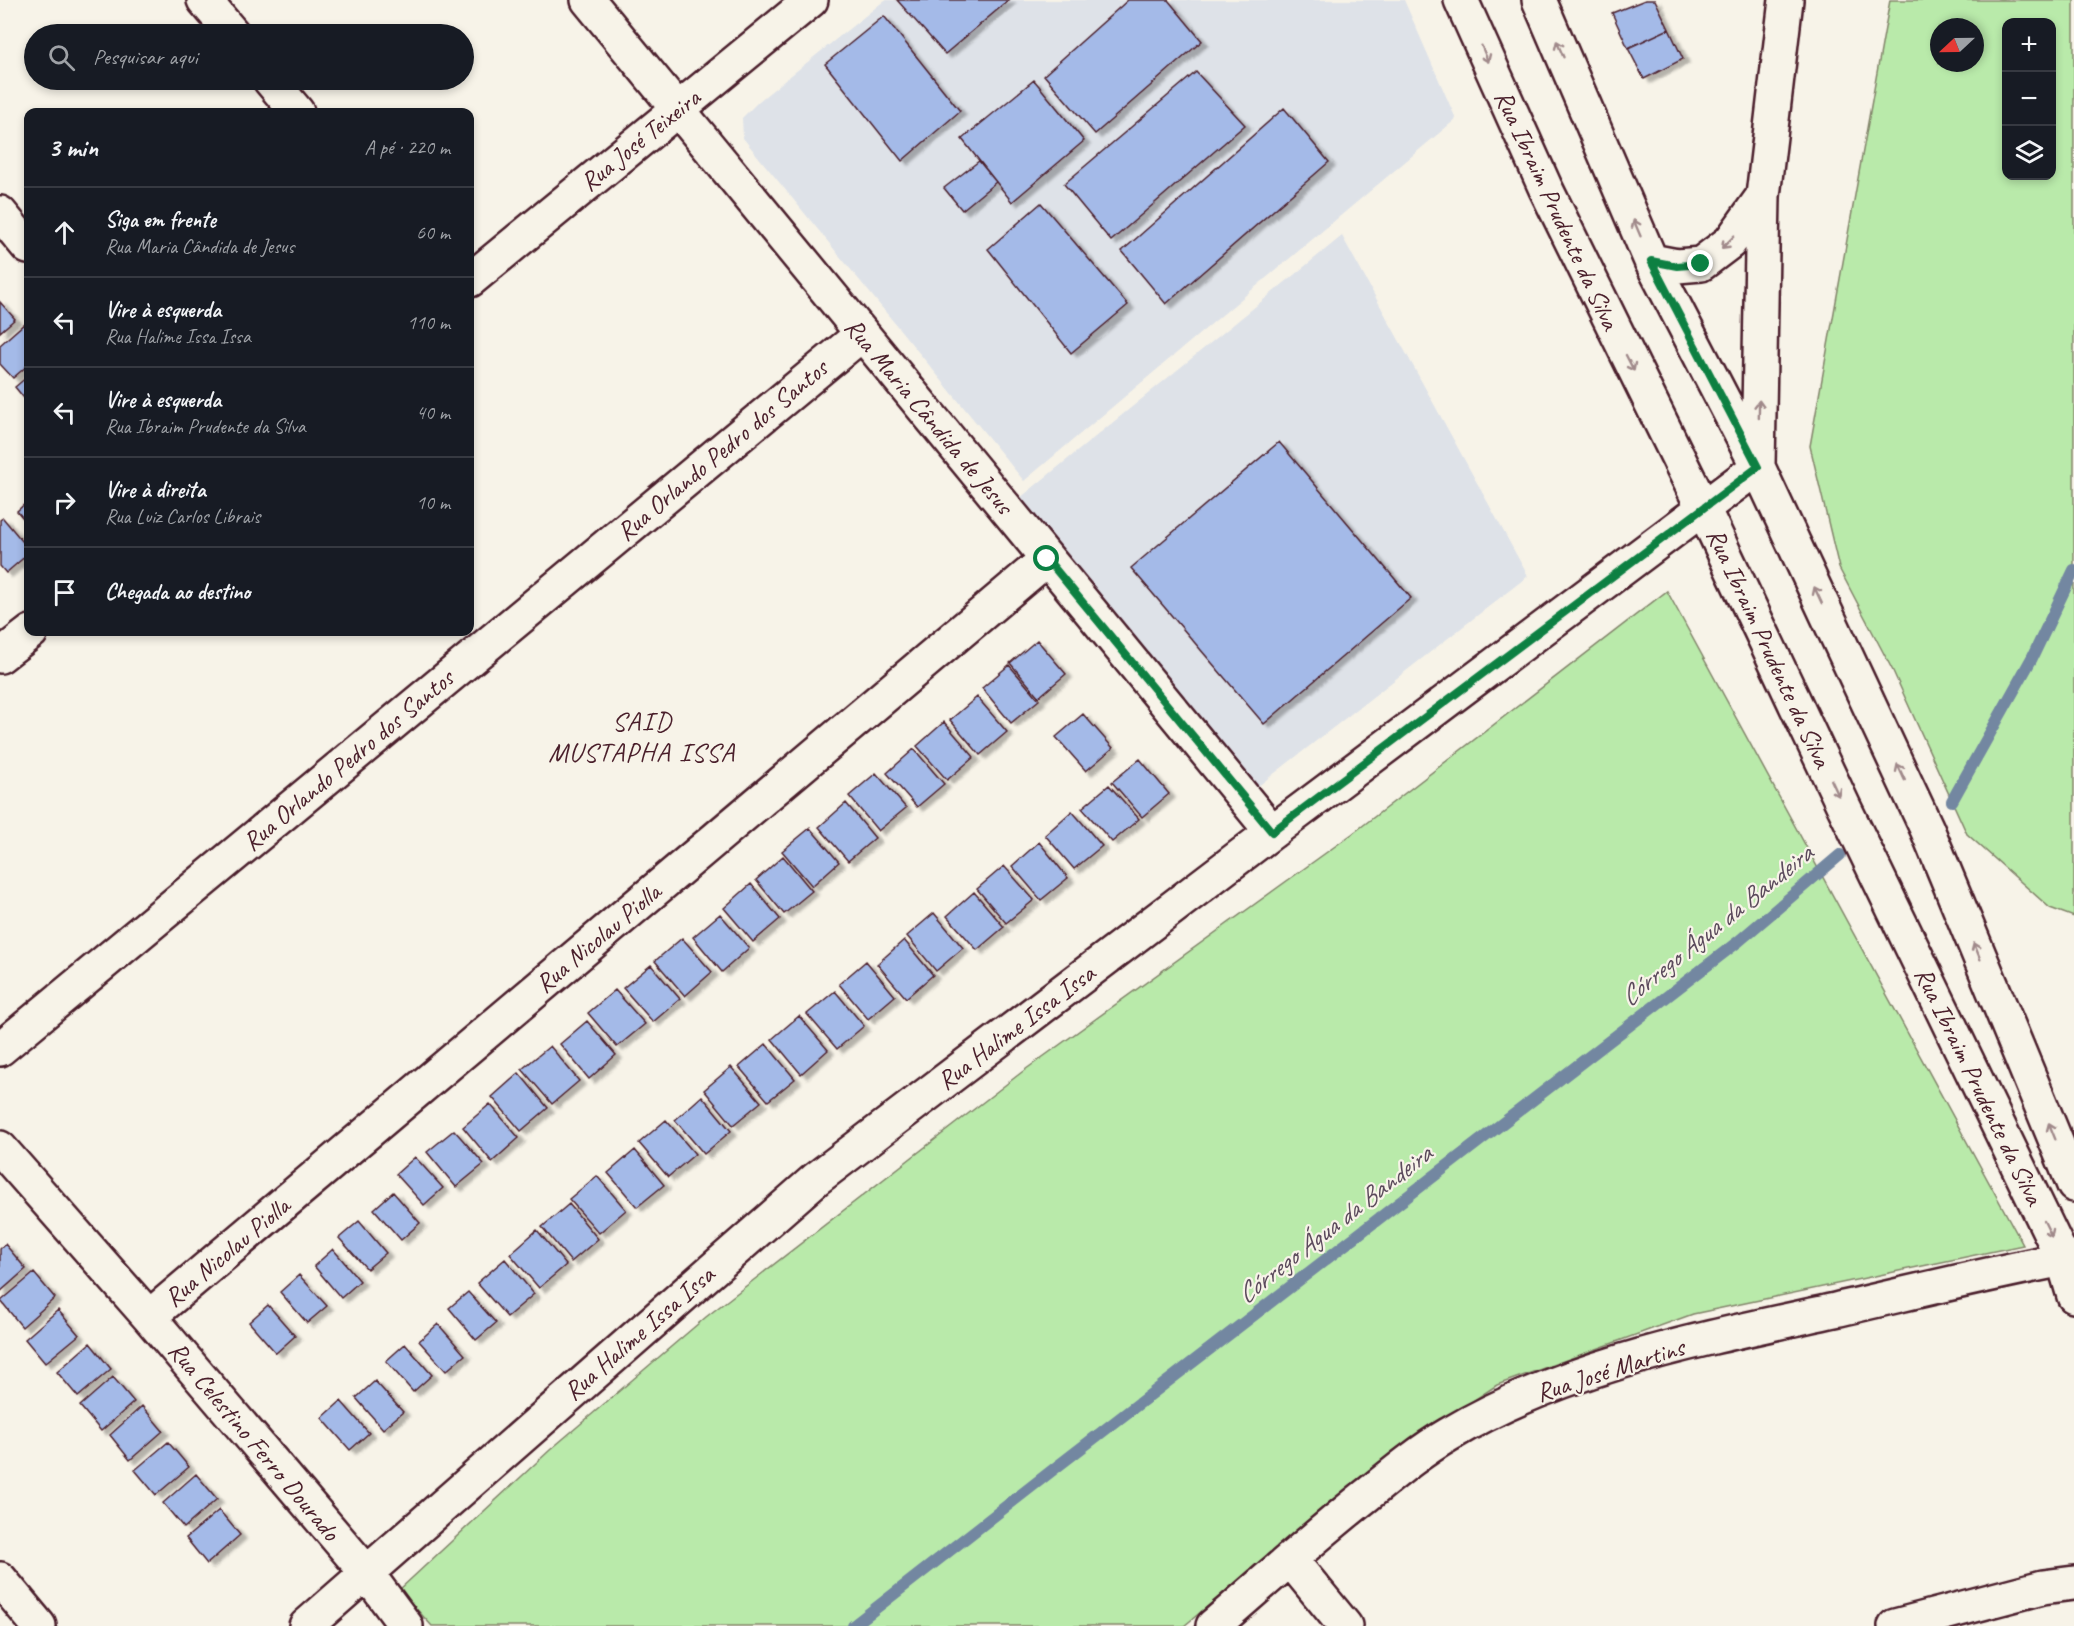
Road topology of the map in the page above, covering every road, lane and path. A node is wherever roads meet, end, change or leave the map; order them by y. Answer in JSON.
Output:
{"nodes":[{"id":1,"x":204,"y":0,"type":"edge"},
{"id":2,"x":588,"y":0,"type":"edge"},
{"id":3,"x":812,"y":0,"type":"edge"},
{"id":4,"x":1461,"y":0,"type":"edge"},
{"id":5,"x":1539,"y":0,"type":"edge"},
{"id":6,"x":1786,"y":0,"type":"edge"},
{"id":7,"x":224,"y":24,"type":"edge"},
{"id":8,"x":278,"y":90,"type":"edge"},
{"id":9,"x":294,"y":108,"type":"edge"},
{"id":10,"x":677,"y":110,"type":"junction"},
{"id":11,"x":1763,"y":196,"type":"junction"},
{"id":12,"x":0,"y":213,"type":"edge"},
{"id":13,"x":24,"y":242,"type":"edge"},
{"id":14,"x":1651,"y":261,"type":"junction"},
{"id":15,"x":474,"y":277,"type":"edge"},
{"id":16,"x":862,"y":334,"type":"junction"},
{"id":17,"x":1758,"y":467,"type":"junction"},
{"id":18,"x":1703,"y":508,"type":"junction"},
{"id":19,"x":1047,"y":559,"type":"junction"},
{"id":20,"x":26,"y":636,"type":"edge"},
{"id":21,"x":0,"y":656,"type":"edge"},
{"id":22,"x":1272,"y":832,"type":"junction"},
{"id":23,"x":0,"y":1048,"type":"edge"},
{"id":24,"x":0,"y":1148,"type":"edge"},
{"id":25,"x":2074,"y":1185,"type":"edge"},
{"id":26,"x":2068,"y":1258,"type":"edge"},
{"id":27,"x":2074,"y":1296,"type":"edge"},
{"id":28,"x":149,"y":1317,"type":"junction"},
{"id":29,"x":1290,"y":1559,"type":"junction"},
{"id":30,"x":366,"y":1572,"type":"junction"},
{"id":31,"x":0,"y":1579,"type":"edge"},
{"id":32,"x":2074,"y":1583,"type":"edge"},
{"id":33,"x":39,"y":1626,"type":"edge"},
{"id":34,"x":306,"y":1626,"type":"edge"},
{"id":35,"x":406,"y":1626,"type":"edge"},
{"id":36,"x":1213,"y":1626,"type":"edge"},
{"id":37,"x":1345,"y":1626,"type":"edge"},
{"id":38,"x":1895,"y":1626,"type":"edge"}],
"edges":[{"from":1,"to":7,"type":"street"},
{"from":2,"to":10,"type":"street","name":"Rua Maria Cândida de Jesus"},
{"from":3,"to":10,"type":"street","name":"Rua José Teixeira"},
{"from":4,"to":18,"type":"street","name":"Rua Ibraim Prudente da Silva","one_way":true},
{"from":14,"to":5,"type":"street","name":"Rua Ibraim Prudente da Silva","one_way":true},
{"from":6,"to":11,"type":"street"},
{"from":8,"to":9,"type":"street"},
{"from":10,"to":15,"type":"street","name":"Rua José Teixeira"},
{"from":10,"to":16,"type":"street","name":"Rua Maria Cândida de Jesus"},
{"from":11,"to":14,"type":"street","one_way":true},
{"from":17,"to":11,"type":"street","one_way":true},
{"from":12,"to":13,"type":"street"},
{"from":14,"to":17,"type":"street","name":"Rua Ibraim Prudente da Silva"},
{"from":16,"to":19,"type":"street","name":"Rua Maria Cândida de Jesus"},
{"from":16,"to":23,"type":"street","name":"Rua Orlando Pedro dos Santos"},
{"from":17,"to":18,"type":"street","name":"Rua Halime Issa Issa"},
{"from":25,"to":17,"type":"street","name":"Rua Ibraim Prudente da Silva","one_way":true},
{"from":18,"to":22,"type":"street","name":"Rua Halime Issa Issa"},
{"from":18,"to":26,"type":"street","name":"Rua Ibraim Prudente da Silva","one_way":true},
{"from":19,"to":22,"type":"street","name":"Rua Maria Cândida de Jesus"},
{"from":19,"to":28,"type":"street","name":"Rua Nicolau Piolla"},
{"from":20,"to":21,"type":"street"},
{"from":22,"to":30,"type":"street","name":"Rua Halime Issa Issa"},
{"from":24,"to":28,"type":"street","name":"Rua Celestino Ferro Dourado"},
{"from":26,"to":27,"type":"street","name":"Rua Ibraim Prudente da Silva"},
{"from":26,"to":29,"type":"street","name":"Rua José Martins"},
{"from":28,"to":30,"type":"street","name":"Rua Celestino Ferro Dourado"},
{"from":29,"to":36,"type":"street","name":"Rua José Martins"},
{"from":29,"to":37,"type":"street"},
{"from":30,"to":34,"type":"street","name":"Rua Halime Issa Issa"},
{"from":30,"to":35,"type":"street","name":"Rua Celestino Ferro Dourado"},
{"from":31,"to":33,"type":"street"},
{"from":32,"to":38,"type":"street"}]}
